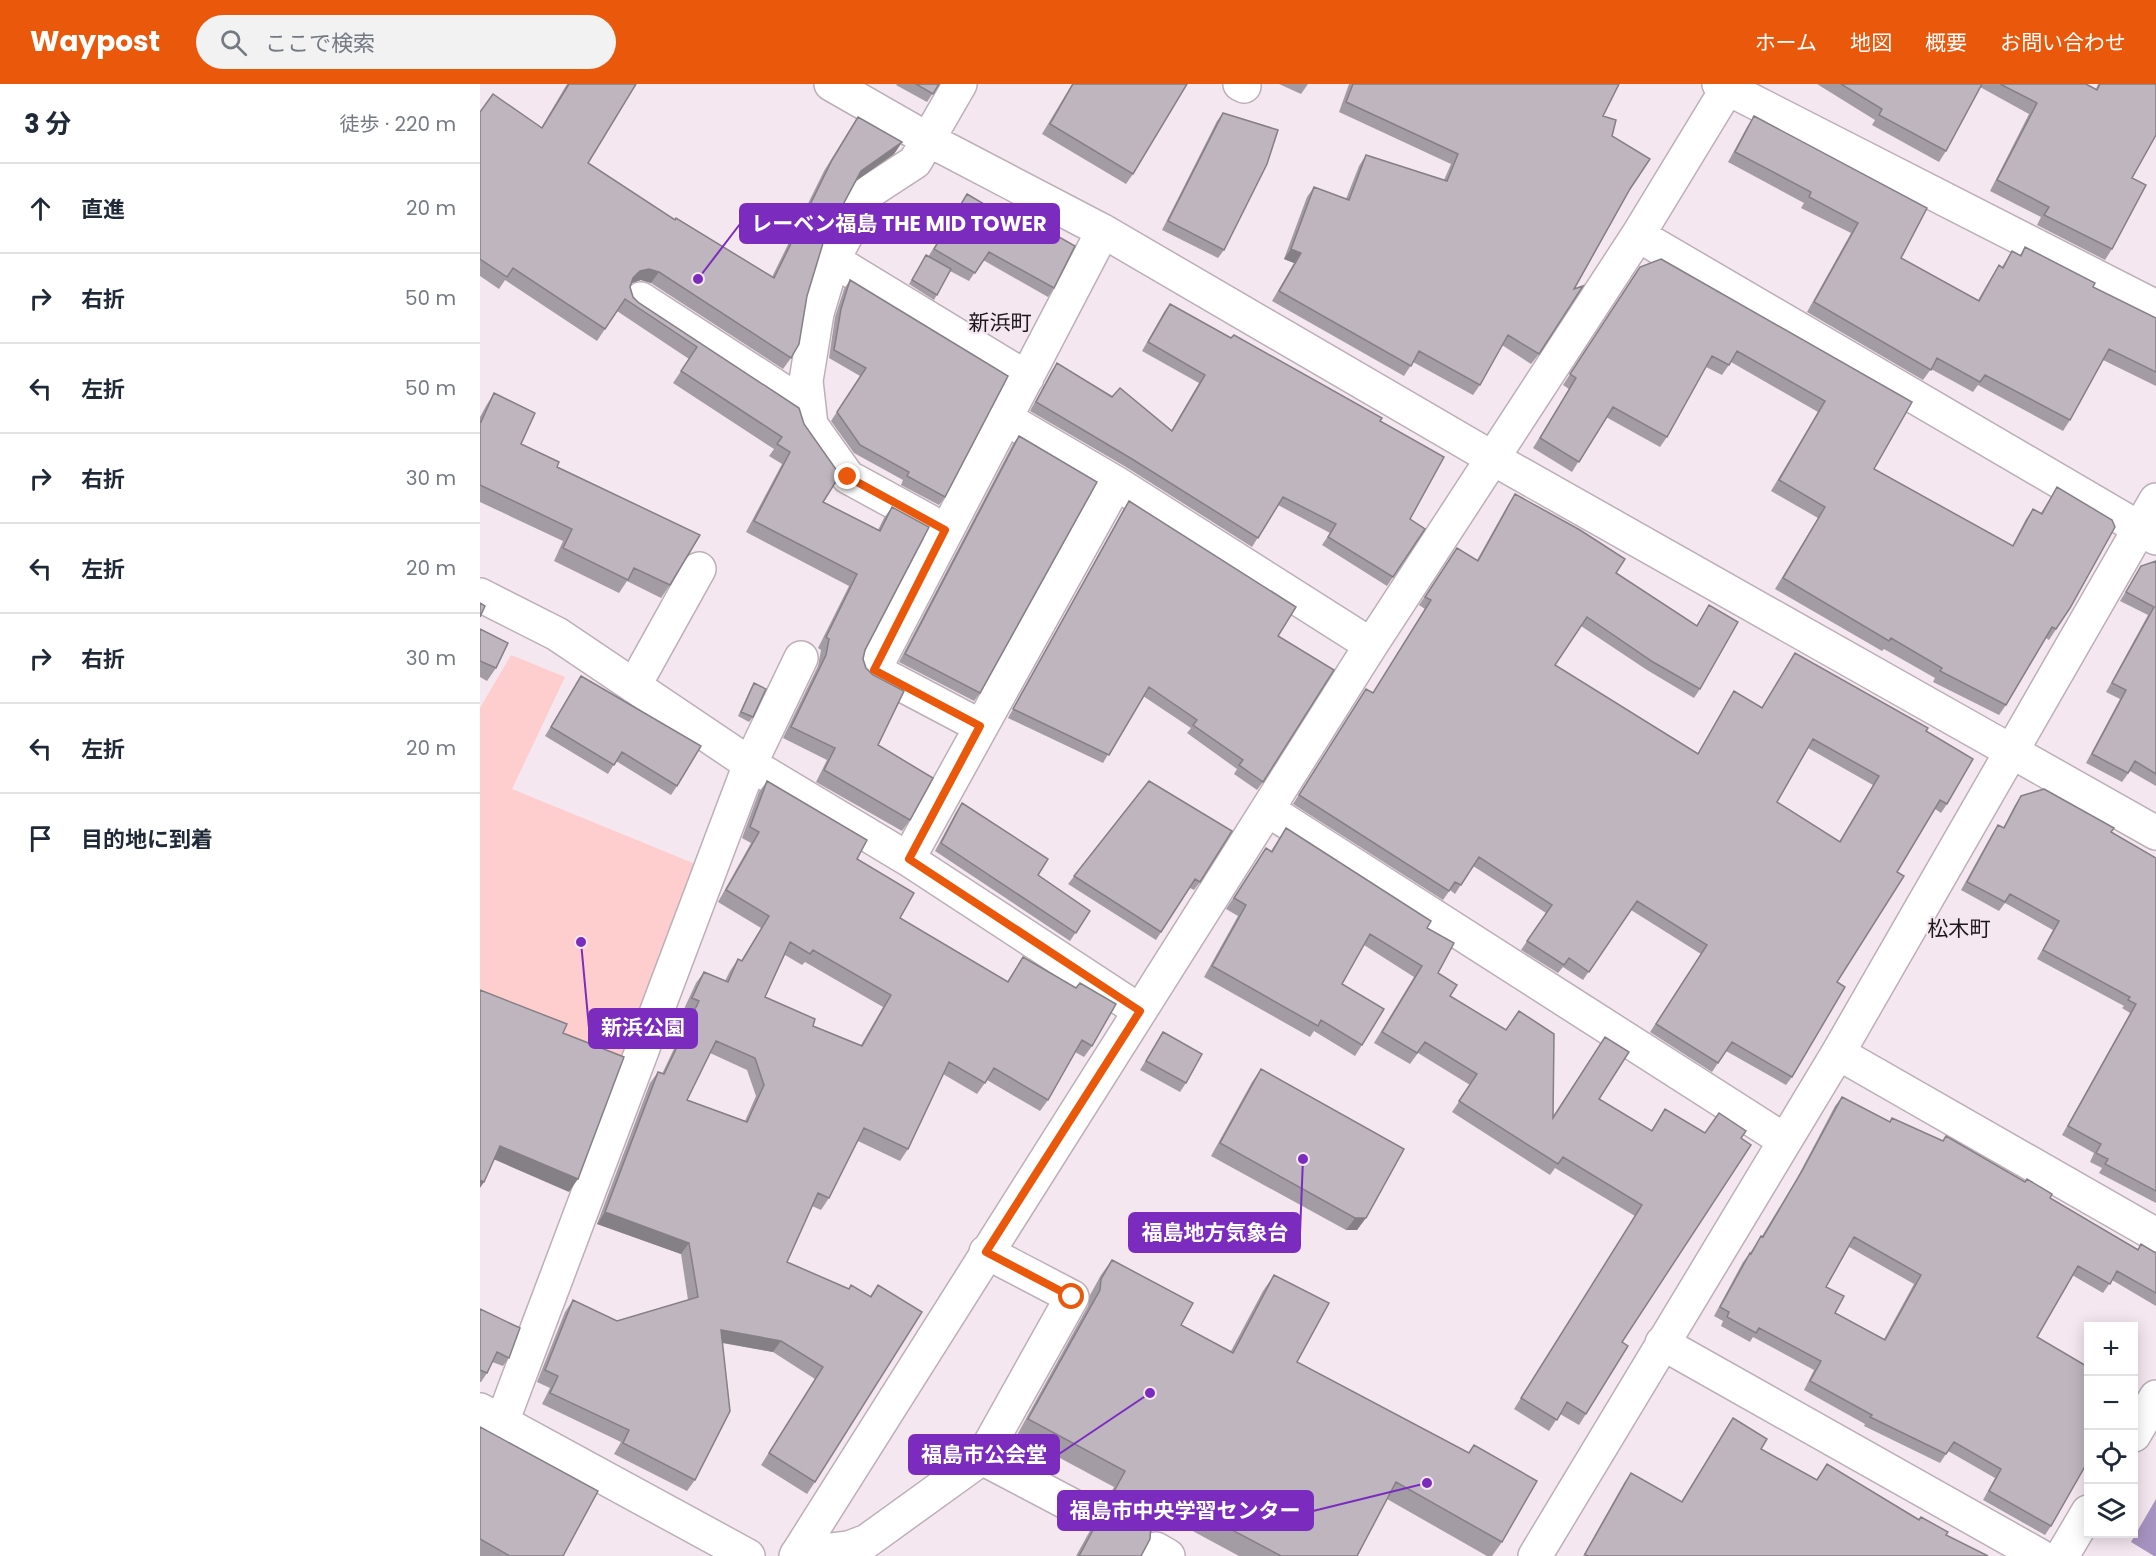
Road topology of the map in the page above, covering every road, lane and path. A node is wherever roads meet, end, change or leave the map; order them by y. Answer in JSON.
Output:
{"nodes":[{"id":1,"x":831,"y":84,"type":"edge"},
{"id":2,"x":960,"y":84,"type":"edge"},
{"id":3,"x":1726,"y":85,"type":"edge"},
{"id":4,"x":929,"y":140,"type":"junction"},
{"id":5,"x":1103,"y":231,"type":"junction"},
{"id":6,"x":1638,"y":235,"type":"junction"},
{"id":7,"x":833,"y":260,"type":"junction"},
{"id":8,"x":641,"y":299,"type":"dead end"},
{"id":9,"x":2156,"y":307,"type":"edge"},
{"id":10,"x":1027,"y":378,"type":"junction"},
{"id":11,"x":809,"y":408,"type":"junction"},
{"id":12,"x":1005,"y":418,"type":"junction"},
{"id":13,"x":1494,"y":459,"type":"junction"},
{"id":14,"x":1116,"y":483,"type":"junction"},
{"id":15,"x":2156,"y":500,"type":"edge"},
{"id":16,"x":945,"y":530,"type":"junction"},
{"id":17,"x":2147,"y":533,"type":"edge"},
{"id":18,"x":699,"y":569,"type":"dead end"},
{"id":19,"x":480,"y":595,"type":"edge"},
{"id":20,"x":1371,"y":645,"type":"junction"},
{"id":21,"x":801,"y":658,"type":"dead end"},
{"id":22,"x":634,"y":686,"type":"junction"},
{"id":23,"x":980,"y":726,"type":"junction"},
{"id":24,"x":2011,"y":750,"type":"junction"},
{"id":25,"x":750,"y":764,"type":"junction"},
{"id":26,"x":1268,"y":810,"type":"junction"},
{"id":27,"x":2156,"y":833,"type":"edge"},
{"id":28,"x":909,"y":859,"type":"junction"},
{"id":29,"x":1140,"y":1011,"type":"junction"},
{"id":30,"x":1838,"y":1053,"type":"junction"},
{"id":31,"x":1784,"y":1140,"type":"junction"},
{"id":32,"x":2156,"y":1235,"type":"edge"},
{"id":33,"x":986,"y":1252,"type":"junction"},
{"id":34,"x":1662,"y":1343,"type":"junction"},
{"id":35,"x":2156,"y":1397,"type":"edge"},
{"id":36,"x":491,"y":1416,"type":"edge"},
{"id":37,"x":2137,"y":1430,"type":"edge"},
{"id":38,"x":982,"y":1458,"type":"junction"},
{"id":39,"x":1079,"y":1509,"type":"dead end"},
{"id":40,"x":2084,"y":1519,"type":"edge"},
{"id":41,"x":797,"y":1555,"type":"edge"},
{"id":42,"x":748,"y":1556,"type":"edge"},
{"id":43,"x":1535,"y":1556,"type":"edge"},
{"id":44,"x":2040,"y":1556,"type":"edge"},
{"id":45,"x":2062,"y":1556,"type":"edge"}],
"edges":[{"from":1,"to":4,"type":"street"},
{"from":2,"to":4,"type":"street"},
{"from":3,"to":6,"type":"street"},
{"from":3,"to":9,"type":"street"},
{"from":4,"to":5,"type":"street"},
{"from":4,"to":7,"type":"street"},
{"from":5,"to":10,"type":"street"},
{"from":5,"to":13,"type":"street"},
{"from":6,"to":13,"type":"street"},
{"from":6,"to":17,"type":"street"},
{"from":7,"to":10,"type":"street"},
{"from":7,"to":11,"type":"street"},
{"from":8,"to":11,"type":"street"},
{"from":10,"to":12,"type":"street"},
{"from":11,"to":16,"type":"street"},
{"from":12,"to":14,"type":"street"},
{"from":12,"to":16,"type":"street"},
{"from":13,"to":20,"type":"street"},
{"from":13,"to":24,"type":"street"},
{"from":14,"to":20,"type":"street"},
{"from":14,"to":23,"type":"street"},
{"from":15,"to":17,"type":"street"},
{"from":16,"to":23,"type":"street"},
{"from":17,"to":24,"type":"street"},
{"from":18,"to":22,"type":"street"},
{"from":19,"to":22,"type":"street"},
{"from":20,"to":26,"type":"street"},
{"from":21,"to":25,"type":"street"},
{"from":22,"to":25,"type":"street"},
{"from":23,"to":28,"type":"street"},
{"from":24,"to":27,"type":"street"},
{"from":24,"to":30,"type":"street"},
{"from":25,"to":28,"type":"street"},
{"from":25,"to":36,"type":"street"},
{"from":26,"to":29,"type":"street"},
{"from":26,"to":31,"type":"street"},
{"from":28,"to":29,"type":"street"},
{"from":29,"to":33,"type":"street"},
{"from":30,"to":31,"type":"street"},
{"from":30,"to":32,"type":"street"},
{"from":31,"to":34,"type":"street"},
{"from":33,"to":38,"type":"street"},
{"from":33,"to":41,"type":"street"},
{"from":34,"to":43,"type":"street"},
{"from":34,"to":44,"type":"street"},
{"from":35,"to":37,"type":"street"},
{"from":36,"to":42,"type":"street"},
{"from":38,"to":39,"type":"street"},
{"from":38,"to":41,"type":"street"},
{"from":40,"to":45,"type":"street"}]}
